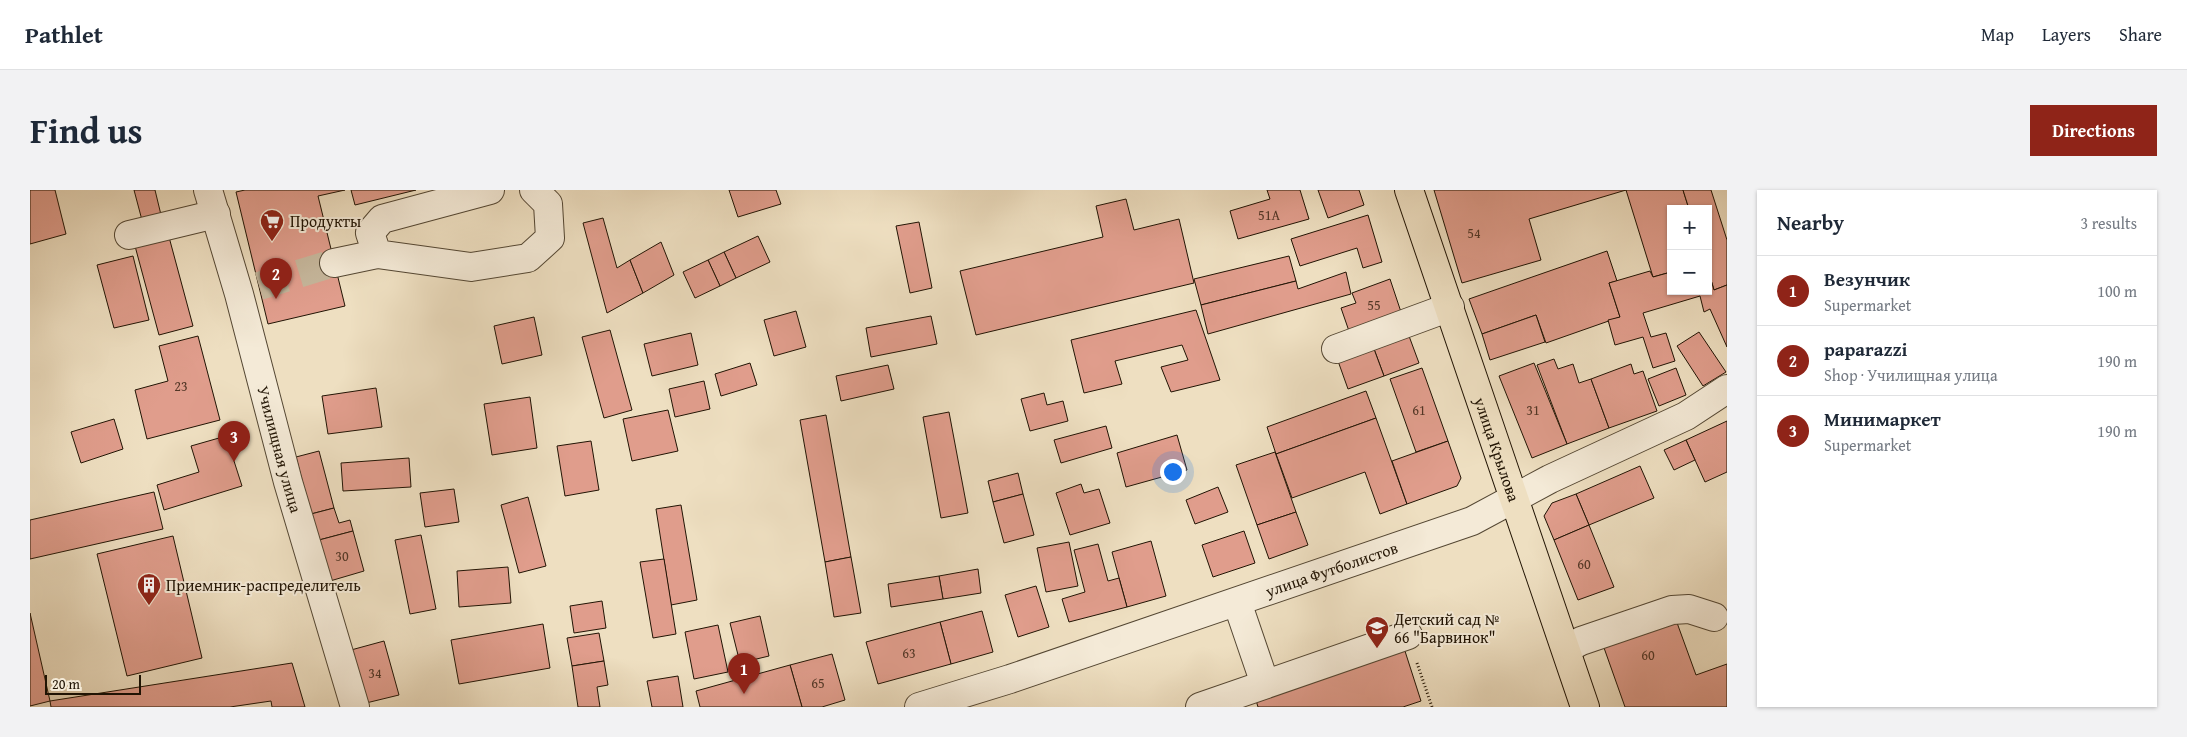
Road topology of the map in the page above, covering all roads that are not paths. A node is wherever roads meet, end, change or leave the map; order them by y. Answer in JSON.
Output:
{"nodes":[{"id":1,"x":490,"y":190,"type":"edge"},
{"id":2,"x":534,"y":190,"type":"edge"},
{"id":3,"x":1409,"y":190,"type":"edge"},
{"id":4,"x":212,"y":202,"type":"edge"},
{"id":5,"x":129,"y":235,"type":"dead end"},
{"id":6,"x":378,"y":254,"type":"junction"},
{"id":7,"x":334,"y":263,"type":"tunnel mouth"},
{"id":8,"x":1450,"y":307,"type":"junction"},
{"id":9,"x":1336,"y":349,"type":"dead end"},
{"id":10,"x":1727,"y":389,"type":"edge"},
{"id":11,"x":1516,"y":497,"type":"junction"},
{"id":12,"x":1236,"y":602,"type":"junction"},
{"id":13,"x":1714,"y":617,"type":"dead end"},
{"id":14,"x":1408,"y":635,"type":"road end"},
{"id":15,"x":1566,"y":649,"type":"junction"},
{"id":16,"x":1265,"y":684,"type":"junction"},
{"id":17,"x":935,"y":705,"type":"edge"},
{"id":18,"x":355,"y":707,"type":"edge"},
{"id":19,"x":1200,"y":707,"type":"edge"},
{"id":20,"x":1585,"y":707,"type":"edge"}],
"edges":[{"from":1,"to":6,"type":"street"},
{"from":2,"to":6,"type":"street"},
{"from":3,"to":8,"type":"main road","name":"улица Крылова"},
{"from":4,"to":5,"type":"street"},
{"from":4,"to":18,"type":"street","name":"Училищная улица"},
{"from":6,"to":7,"type":"street"},
{"from":8,"to":9,"type":"street"},
{"from":8,"to":11,"type":"main road","name":"улица Крылова"},
{"from":10,"to":11,"type":"street","name":"улица Футболистов"},
{"from":11,"to":12,"type":"street","name":"улица Футболистов"},
{"from":11,"to":15,"type":"main road","name":"улица Крылова"},
{"from":12,"to":16,"type":"street"},
{"from":12,"to":17,"type":"street","name":"улица Футболистов"},
{"from":13,"to":15,"type":"street"},
{"from":14,"to":16,"type":"street"},
{"from":15,"to":20,"type":"main road","name":"улица Крылова"},
{"from":16,"to":19,"type":"street"}]}
